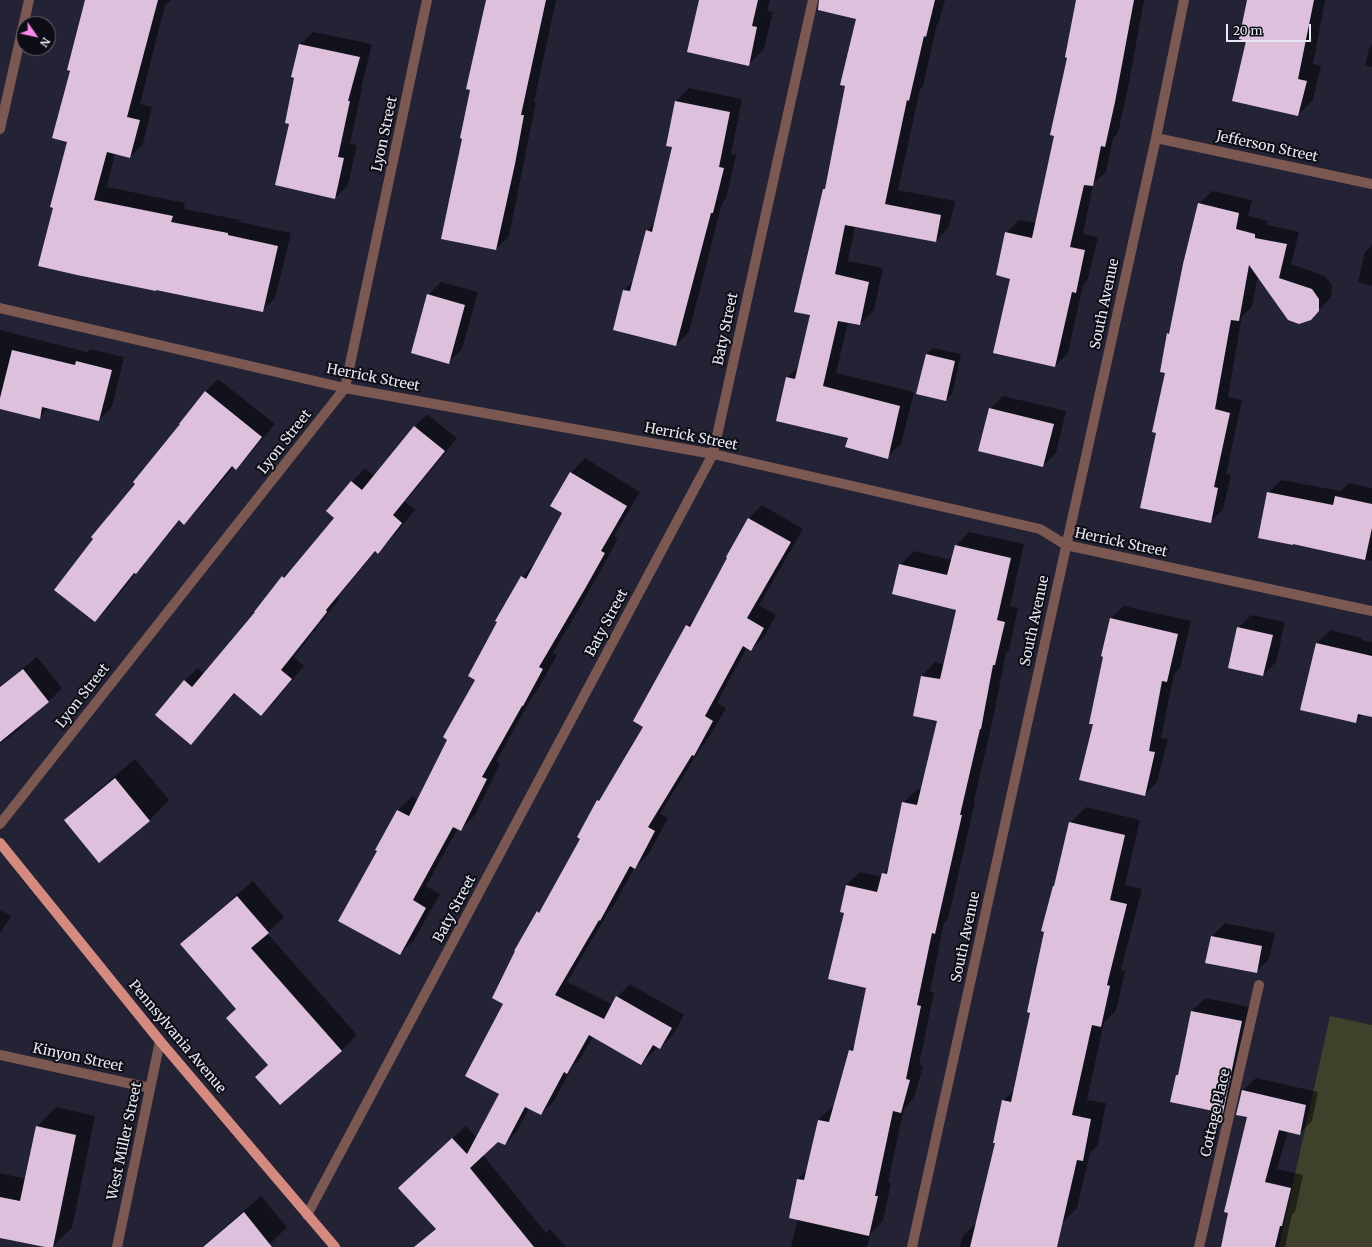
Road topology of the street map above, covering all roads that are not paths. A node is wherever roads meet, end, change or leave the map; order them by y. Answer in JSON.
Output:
{"nodes":[{"id":1,"x":28,"y":0,"type":"edge"},
{"id":2,"x":427,"y":0,"type":"edge"},
{"id":3,"x":813,"y":0,"type":"edge"},
{"id":4,"x":1184,"y":0,"type":"edge"},
{"id":5,"x":0,"y":129,"type":"edge"},
{"id":6,"x":1156,"y":138,"type":"junction"},
{"id":7,"x":1372,"y":184,"type":"edge"},
{"id":8,"x":0,"y":308,"type":"edge"},
{"id":9,"x":345,"y":388,"type":"junction"},
{"id":10,"x":713,"y":454,"type":"junction"},
{"id":11,"x":1066,"y":546,"type":"junction"},
{"id":12,"x":1372,"y":611,"type":"edge"},
{"id":13,"x":0,"y":824,"type":"edge"},
{"id":14,"x":0,"y":843,"type":"edge"},
{"id":15,"x":1260,"y":985,"type":"dead end"},
{"id":16,"x":160,"y":1041,"type":"junction"},
{"id":17,"x":0,"y":1055,"type":"edge"},
{"id":18,"x":150,"y":1088,"type":"junction"},
{"id":19,"x":307,"y":1215,"type":"junction"},
{"id":20,"x":117,"y":1247,"type":"edge"},
{"id":21,"x":336,"y":1247,"type":"edge"},
{"id":22,"x":912,"y":1247,"type":"edge"},
{"id":23,"x":1199,"y":1247,"type":"edge"}],
"edges":[{"from":1,"to":5,"type":"street"},
{"from":2,"to":9,"type":"street","name":"Lyon Street"},
{"from":3,"to":10,"type":"street","name":"Baty Street"},
{"from":4,"to":6,"type":"street","name":"South Avenue"},
{"from":6,"to":7,"type":"street","name":"Jefferson Street"},
{"from":6,"to":11,"type":"street","name":"South Avenue"},
{"from":8,"to":9,"type":"street","name":"Herrick Street"},
{"from":9,"to":10,"type":"street","name":"Herrick Street"},
{"from":9,"to":13,"type":"street","name":"Lyon Street"},
{"from":10,"to":11,"type":"street","name":"Herrick Street"},
{"from":10,"to":19,"type":"street","name":"Baty Street"},
{"from":11,"to":12,"type":"street","name":"Herrick Street"},
{"from":11,"to":22,"type":"street","name":"South Avenue"},
{"from":14,"to":16,"type":"main road","name":"Pennsylvania Avenue"},
{"from":15,"to":23,"type":"street","name":"Cottage Place"},
{"from":16,"to":18,"type":"street","name":"West Miller Street"},
{"from":16,"to":19,"type":"main road","name":"Pennsylvania Avenue"},
{"from":17,"to":18,"type":"street","name":"Kinyon Street"},
{"from":18,"to":20,"type":"street","name":"West Miller Street"},
{"from":19,"to":21,"type":"main road","name":"Pennsylvania Avenue"}]}
